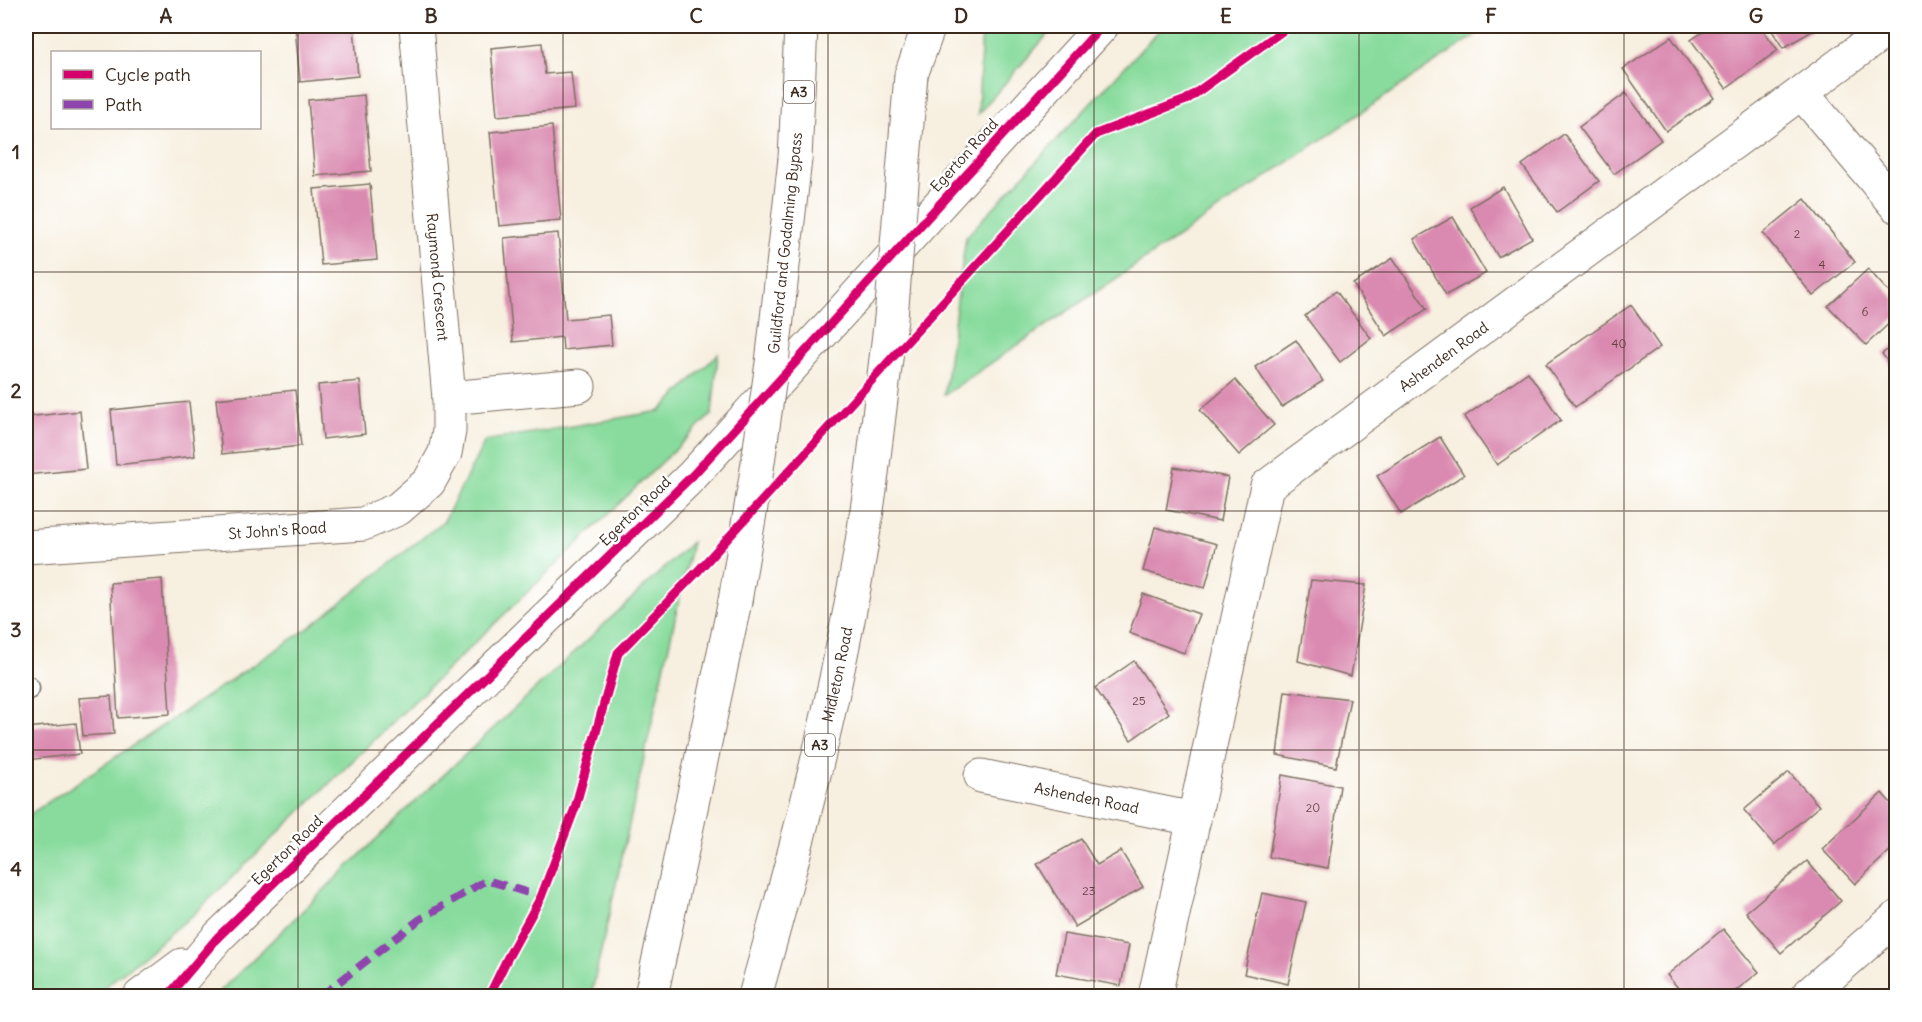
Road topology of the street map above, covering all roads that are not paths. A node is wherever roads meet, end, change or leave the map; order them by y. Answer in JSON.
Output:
{"nodes":[{"id":1,"x":416,"y":26,"type":"edge"},
{"id":2,"x":801,"y":26,"type":"edge"},
{"id":3,"x":910,"y":26,"type":"edge"},
{"id":4,"x":929,"y":26,"type":"edge"},
{"id":5,"x":1102,"y":26,"type":"edge"},
{"id":6,"x":1892,"y":26,"type":"edge"},
{"id":7,"x":911,"y":75,"type":"junction"},
{"id":8,"x":1802,"y":93,"type":"junction"},
{"id":9,"x":1896,"y":206,"type":"edge"},
{"id":10,"x":579,"y":386,"type":"dead end"},
{"id":11,"x":449,"y":398,"type":"junction"},
{"id":12,"x":26,"y":548,"type":"edge"},
{"id":13,"x":981,"y":776,"type":"dead end"},
{"id":14,"x":1194,"y":819,"type":"junction"},
{"id":15,"x":1896,"y":918,"type":"edge"},
{"id":16,"x":218,"y":937,"type":"junction"},
{"id":17,"x":663,"y":943,"type":"junction"},
{"id":18,"x":140,"y":996,"type":"edge"},
{"id":19,"x":168,"y":996,"type":"edge"},
{"id":20,"x":644,"y":996,"type":"edge"},
{"id":21,"x":651,"y":996,"type":"edge"},
{"id":22,"x":755,"y":996,"type":"edge"},
{"id":23,"x":1155,"y":996,"type":"edge"},
{"id":24,"x":1807,"y":996,"type":"edge"}],
"edges":[{"from":1,"to":11,"type":"main road","name":"Raymond Crescent"},
{"from":2,"to":17,"type":"main road","name":"Guildford and Godalming Bypass","number":"A3","bridge":true},
{"from":3,"to":7,"type":"main road","number":"A3"},
{"from":4,"to":7,"type":"main road"},
{"from":5,"to":16,"type":"main road","name":"Egerton Road"},
{"from":6,"to":8,"type":"main road","name":"Ashenden Road"},
{"from":7,"to":22,"type":"main road","name":"Midleton Road","number":"A3","bridge":true},
{"from":8,"to":9,"type":"main road"},
{"from":8,"to":14,"type":"main road","name":"Ashenden Road"},
{"from":10,"to":11,"type":"main road"},
{"from":11,"to":12,"type":"main road","name":"St John's Road"},
{"from":13,"to":14,"type":"main road","name":"Ashenden Road"},
{"from":14,"to":23,"type":"main road","name":"Ashenden Road"},
{"from":15,"to":24,"type":"main road"},
{"from":16,"to":18,"type":"main road","name":"Egerton Road"},
{"from":16,"to":19,"type":"main road","name":"Egerton Road"},
{"from":17,"to":20,"type":"main road"},
{"from":17,"to":21,"type":"main road","number":"A3"}]}
